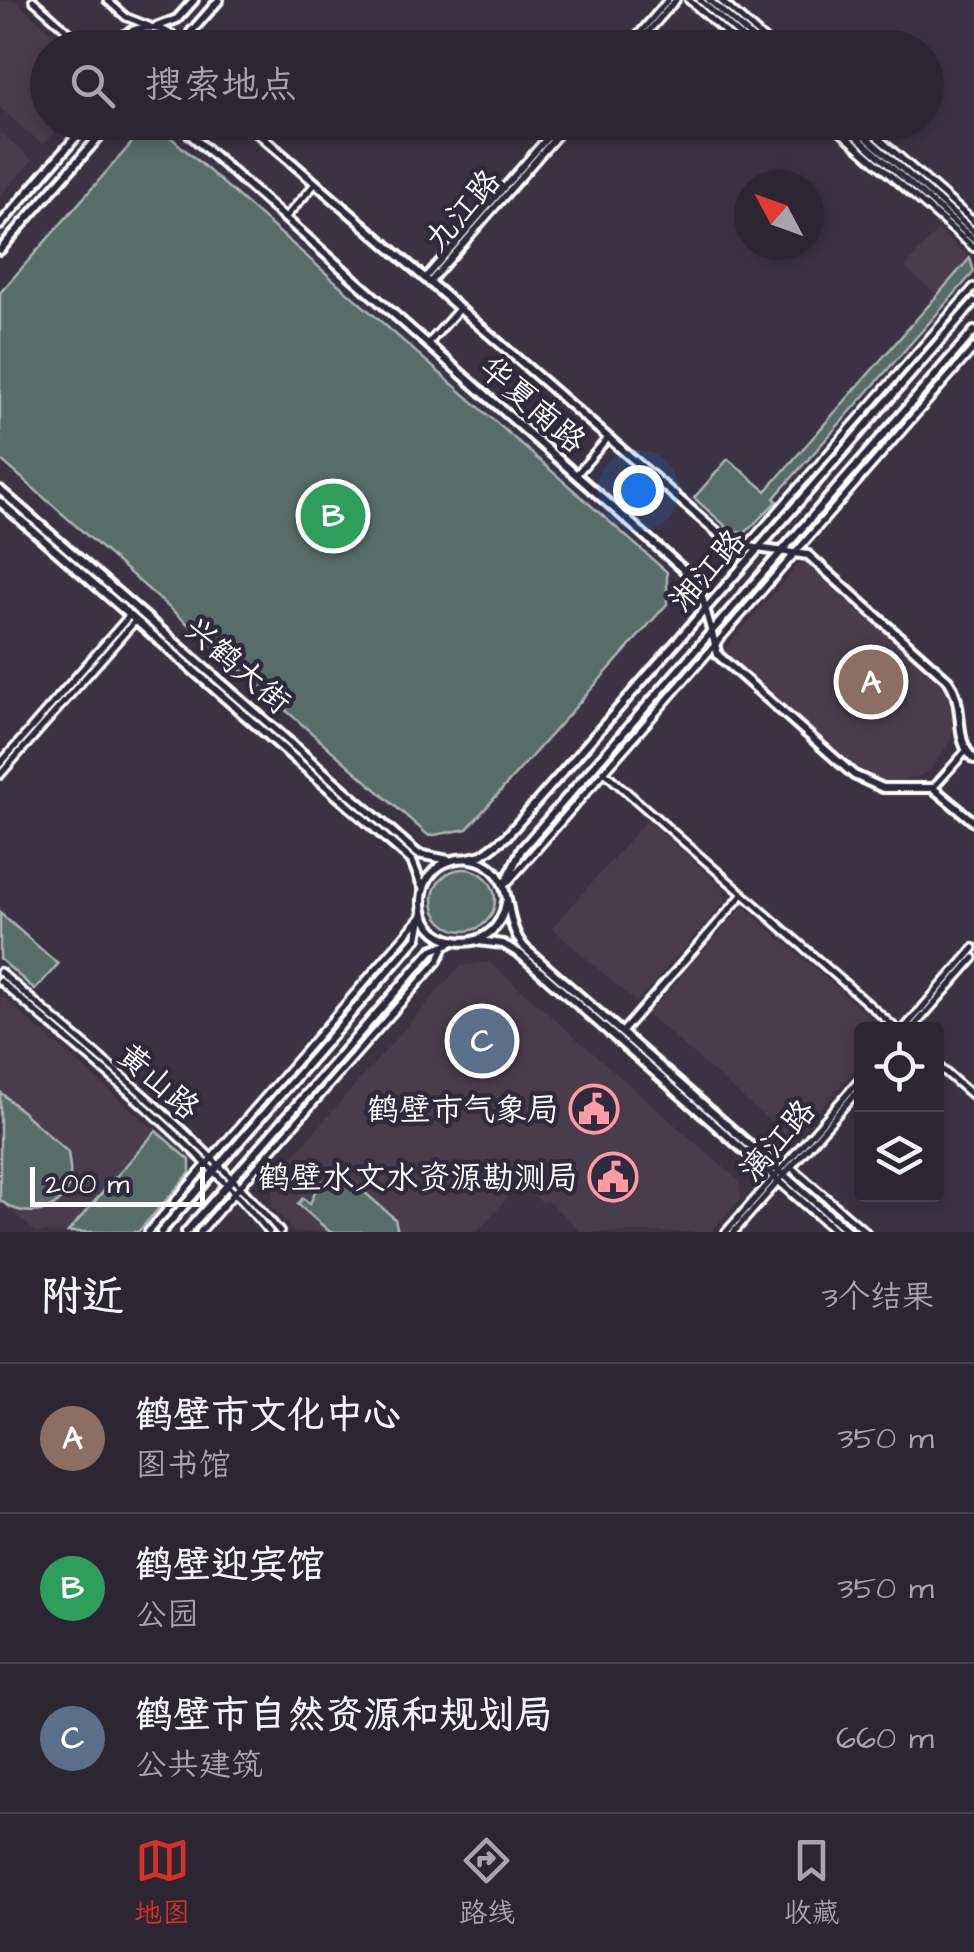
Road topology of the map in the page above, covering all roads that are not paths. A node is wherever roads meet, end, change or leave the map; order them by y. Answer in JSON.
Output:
{"nodes":[{"id":1,"x":32,"y":0,"type":"edge"},
{"id":2,"x":106,"y":0,"type":"edge"},
{"id":3,"x":194,"y":0,"type":"edge"},
{"id":4,"x":220,"y":0,"type":"edge"},
{"id":5,"x":672,"y":0,"type":"edge"},
{"id":6,"x":689,"y":0,"type":"edge"},
{"id":7,"x":700,"y":0,"type":"edge"},
{"id":8,"x":710,"y":0,"type":"edge"},
{"id":9,"x":720,"y":0,"type":"edge"},
{"id":10,"x":152,"y":27,"type":"junction"},
{"id":11,"x":66,"y":30,"type":"edge"},
{"id":12,"x":138,"y":30,"type":"edge"},
{"id":13,"x":160,"y":30,"type":"edge"},
{"id":14,"x":194,"y":30,"type":"edge"},
{"id":15,"x":646,"y":30,"type":"edge"},
{"id":16,"x":723,"y":30,"type":"edge"},
{"id":17,"x":734,"y":30,"type":"edge"},
{"id":18,"x":744,"y":30,"type":"edge"},
{"id":19,"x":754,"y":30,"type":"edge"},
{"id":20,"x":74,"y":140,"type":"edge"},
{"id":21,"x":96,"y":140,"type":"edge"},
{"id":22,"x":196,"y":140,"type":"edge"},
{"id":23,"x":265,"y":140,"type":"edge"},
{"id":24,"x":549,"y":140,"type":"edge"},
{"id":25,"x":850,"y":140,"type":"edge"},
{"id":26,"x":860,"y":140,"type":"edge"},
{"id":27,"x":870,"y":140,"type":"edge"},
{"id":28,"x":881,"y":140,"type":"edge"},
{"id":29,"x":315,"y":184,"type":"junction"},
{"id":30,"x":285,"y":218,"type":"junction"},
{"id":31,"x":974,"y":222,"type":"edge"},
{"id":32,"x":0,"y":225,"type":"edge"},
{"id":33,"x":974,"y":232,"type":"edge"},
{"id":34,"x":974,"y":240,"type":"edge"},
{"id":35,"x":974,"y":248,"type":"edge"},
{"id":36,"x":0,"y":250,"type":"edge"},
{"id":37,"x":427,"y":281,"type":"junction"},
{"id":38,"x":974,"y":287,"type":"edge"},
{"id":39,"x":974,"y":302,"type":"edge"},
{"id":40,"x":459,"y":309,"type":"junction"},
{"id":41,"x":974,"y":331,"type":"edge"},
{"id":42,"x":428,"y":344,"type":"junction"},
{"id":43,"x":974,"y":348,"type":"edge"},
{"id":44,"x":608,"y":438,"type":"junction"},
{"id":45,"x":576,"y":475,"type":"junction"},
{"id":46,"x":0,"y":490,"type":"edge"},
{"id":47,"x":0,"y":502,"type":"edge"},
{"id":48,"x":747,"y":546,"type":"junction"},
{"id":49,"x":760,"y":548,"type":"junction"},
{"id":50,"x":782,"y":550,"type":"junction"},
{"id":51,"x":796,"y":552,"type":"junction"},
{"id":52,"x":705,"y":610,"type":"junction"},
{"id":53,"x":132,"y":618,"type":"junction"},
{"id":54,"x":710,"y":632,"type":"junction"},
{"id":55,"x":714,"y":646,"type":"junction"},
{"id":56,"x":966,"y":751,"type":"junction"},
{"id":57,"x":974,"y":759,"type":"edge"},
{"id":58,"x":0,"y":764,"type":"edge"},
{"id":59,"x":603,"y":771,"type":"junction"},
{"id":60,"x":0,"y":775,"type":"edge"},
{"id":61,"x":934,"y":788,"type":"junction"},
{"id":62,"x":974,"y":822,"type":"edge"},
{"id":63,"x":468,"y":858,"type":"junction"},
{"id":64,"x":450,"y":860,"type":"junction"},
{"id":65,"x":504,"y":887,"type":"junction"},
{"id":66,"x":423,"y":890,"type":"junction"},
{"id":67,"x":743,"y":894,"type":"junction"},
{"id":68,"x":506,"y":902,"type":"junction"},
{"id":69,"x":422,"y":912,"type":"junction"},
{"id":70,"x":476,"y":940,"type":"junction"},
{"id":71,"x":458,"y":942,"type":"junction"},
{"id":72,"x":447,"y":943,"type":"junction"},
{"id":73,"x":974,"y":948,"type":"edge"},
{"id":74,"x":974,"y":958,"type":"edge"},
{"id":75,"x":0,"y":972,"type":"edge"},
{"id":76,"x":0,"y":981,"type":"edge"},
{"id":77,"x":891,"y":1022,"type":"edge"},
{"id":78,"x":907,"y":1022,"type":"edge"},
{"id":79,"x":918,"y":1022,"type":"edge"},
{"id":80,"x":622,"y":1032,"type":"junction"},
{"id":81,"x":944,"y":1071,"type":"edge"},
{"id":82,"x":854,"y":1087,"type":"edge"},
{"id":83,"x":854,"y":1095,"type":"edge"},
{"id":84,"x":974,"y":1097,"type":"edge"},
{"id":85,"x":213,"y":1165,"type":"junction"},
{"id":86,"x":791,"y":1167,"type":"junction"},
{"id":87,"x":779,"y":1176,"type":"junction"},
{"id":88,"x":230,"y":1182,"type":"junction"},
{"id":89,"x":237,"y":1189,"type":"junction"},
{"id":90,"x":148,"y":1232,"type":"edge"},
{"id":91,"x":161,"y":1232,"type":"edge"},
{"id":92,"x":186,"y":1232,"type":"edge"},
{"id":93,"x":200,"y":1232,"type":"edge"},
{"id":94,"x":269,"y":1232,"type":"edge"},
{"id":95,"x":280,"y":1232,"type":"edge"},
{"id":96,"x":726,"y":1232,"type":"edge"},
{"id":97,"x":734,"y":1232,"type":"edge"},
{"id":98,"x":837,"y":1232,"type":"edge"},
{"id":99,"x":849,"y":1232,"type":"edge"},
{"id":100,"x":866,"y":1232,"type":"edge"}],
"edges":[{"from":1,"to":11,"type":"street"},
{"from":2,"to":10,"type":"street"},
{"from":3,"to":10,"type":"main road"},
{"from":4,"to":14,"type":"main road"},
{"from":5,"to":15,"type":"street"},
{"from":6,"to":16,"type":"street"},
{"from":7,"to":17,"type":"street"},
{"from":8,"to":18,"type":"street"},
{"from":9,"to":19,"type":"street"},
{"from":10,"to":12,"type":"main road"},
{"from":10,"to":13,"type":"main road"},
{"from":20,"to":32,"type":"main road"},
{"from":21,"to":36,"type":"main road"},
{"from":22,"to":30,"type":"main road","name":"华夏南路"},
{"from":23,"to":29,"type":"main road","name":"华夏南路"},
{"from":24,"to":37,"type":"street","name":"九江路"},
{"from":25,"to":35,"type":"street"},
{"from":26,"to":34,"type":"street"},
{"from":27,"to":33,"type":"street"},
{"from":28,"to":31,"type":"street"},
{"from":29,"to":30,"type":"street"},
{"from":29,"to":37,"type":"main road","name":"华夏南路"},
{"from":30,"to":42,"type":"main road","name":"华夏南路"},
{"from":37,"to":40,"type":"main road","name":"华夏南路"},
{"from":38,"to":48,"type":"street"},
{"from":39,"to":49,"type":"main road","name":"湘江路"},
{"from":40,"to":42,"type":"street"},
{"from":40,"to":44,"type":"main road","name":"华夏南路"},
{"from":41,"to":50,"type":"main road","name":"湘江路"},
{"from":42,"to":45,"type":"main road","name":"华夏南路"},
{"from":43,"to":51,"type":"street"},
{"from":44,"to":45,"type":"street"},
{"from":44,"to":48,"type":"main road","name":"华夏南路"},
{"from":45,"to":52,"type":"main road","name":"华夏南路"},
{"from":46,"to":64,"type":"main road","name":"兴鹤大街"},
{"from":47,"to":53,"type":"main road","name":"兴鹤大街"},
{"from":48,"to":49,"type":"main road","name":"华夏南路"},
{"from":49,"to":50,"type":"main road","name":"华夏南路"},
{"from":49,"to":52,"type":"main road","name":"湘江路"},
{"from":50,"to":51,"type":"main road","name":"华夏南路"},
{"from":50,"to":54,"type":"main road","name":"湘江路"},
{"from":51,"to":55,"type":"street"},
{"from":51,"to":56,"type":"main road","name":"华夏南路"},
{"from":52,"to":54,"type":"main road","name":"华夏南路"},
{"from":52,"to":63,"type":"main road","name":"湘江路"},
{"from":53,"to":58,"type":"street"},
{"from":53,"to":60,"type":"street"},
{"from":53,"to":66,"type":"main road","name":"兴鹤大街"},
{"from":54,"to":55,"type":"main road","name":"华夏南路"},
{"from":54,"to":65,"type":"main road","name":"湘江路"},
{"from":55,"to":59,"type":"street"},
{"from":55,"to":61,"type":"main road","name":"华夏南路"},
{"from":56,"to":57,"type":"main road"},
{"from":56,"to":61,"type":"street"},
{"from":59,"to":65,"type":"street"},
{"from":59,"to":67,"type":"street"},
{"from":61,"to":62,"type":"main road"},
{"from":63,"to":64,"type":"main road"},
{"from":63,"to":65,"type":"main road"},
{"from":64,"to":66,"type":"main road"},
{"from":65,"to":68,"type":"main road"},
{"from":66,"to":69,"type":"main road"},
{"from":67,"to":77,"type":"street"},
{"from":67,"to":80,"type":"street"},
{"from":68,"to":70,"type":"main road"},
{"from":68,"to":80,"type":"main road"},
{"from":69,"to":71,"type":"main road"},
{"from":69,"to":85,"type":"main road"},
{"from":70,"to":71,"type":"main road"},
{"from":70,"to":87,"type":"main road"},
{"from":71,"to":72,"type":"main road"},
{"from":72,"to":88,"type":"main road"},
{"from":72,"to":89,"type":"street"},
{"from":73,"to":78,"type":"street"},
{"from":74,"to":79,"type":"street"},
{"from":75,"to":85,"type":"street","name":"黄山路"},
{"from":76,"to":85,"type":"street","name":"黄山路"},
{"from":80,"to":87,"type":"main road"},
{"from":81,"to":84,"type":"street"},
{"from":82,"to":87,"type":"street","name":"漓江路"},
{"from":83,"to":86,"type":"street","name":"漓江路"},
{"from":85,"to":88,"type":"street","name":"黄山路"},
{"from":85,"to":90,"type":"street"},
{"from":85,"to":91,"type":"main road"},
{"from":86,"to":87,"type":"street","name":"漓江路"},
{"from":86,"to":100,"type":"street"},
{"from":87,"to":96,"type":"street","name":"漓江路"},
{"from":87,"to":97,"type":"street","name":"漓江路"},
{"from":87,"to":98,"type":"main road"},
{"from":87,"to":99,"type":"main road"},
{"from":88,"to":89,"type":"street","name":"黄山路"},
{"from":88,"to":92,"type":"main road"},
{"from":89,"to":93,"type":"street"},
{"from":89,"to":94,"type":"street","name":"黄山路"},
{"from":89,"to":95,"type":"street","name":"黄山路"}]}
